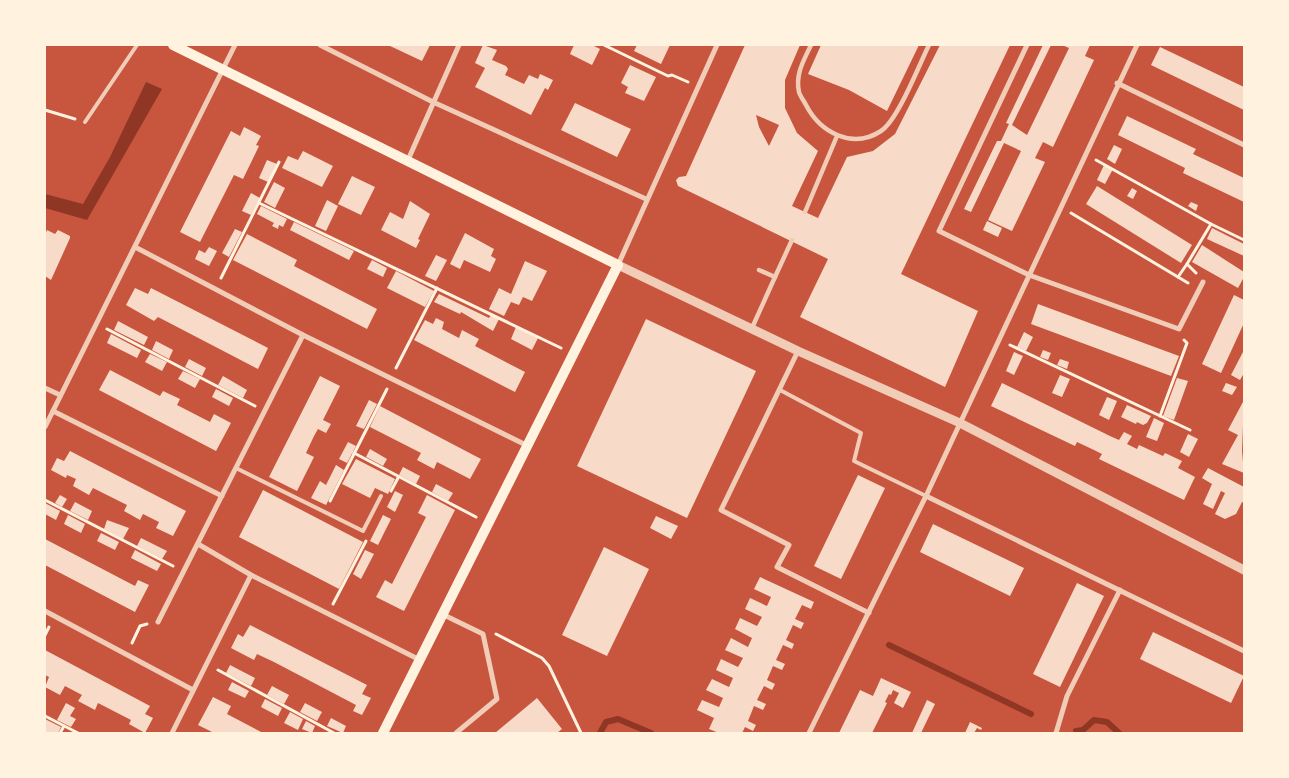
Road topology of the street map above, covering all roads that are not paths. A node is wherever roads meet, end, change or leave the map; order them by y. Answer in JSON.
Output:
{"nodes":[{"id":1,"x":137,"y":45,"type":"edge"},
{"id":2,"x":173,"y":45,"type":"edge"},
{"id":3,"x":235,"y":45,"type":"edge"},
{"id":4,"x":320,"y":45,"type":"edge"},
{"id":5,"x":459,"y":45,"type":"edge"},
{"id":6,"x":717,"y":45,"type":"edge"},
{"id":7,"x":811,"y":45,"type":"edge"},
{"id":8,"x":929,"y":45,"type":"edge"},
{"id":9,"x":1027,"y":45,"type":"edge"},
{"id":10,"x":1137,"y":45,"type":"edge"},
{"id":11,"x":223,"y":70,"type":"junction"},
{"id":12,"x":1117,"y":84,"type":"junction"},
{"id":13,"x":433,"y":102,"type":"junction"},
{"id":14,"x":86,"y":122,"type":"road end"},
{"id":15,"x":837,"y":136,"type":"junction"},
{"id":16,"x":1244,"y":145,"type":"edge"},
{"id":17,"x":407,"y":161,"type":"junction"},
{"id":18,"x":646,"y":199,"type":"junction"},
{"id":19,"x":805,"y":212,"type":"dead end"},
{"id":20,"x":792,"y":240,"type":"dead end"},
{"id":21,"x":136,"y":247,"type":"junction"},
{"id":22,"x":618,"y":265,"type":"junction"},
{"id":23,"x":759,"y":270,"type":"dead end"},
{"id":24,"x":1029,"y":275,"type":"junction"},
{"id":25,"x":775,"y":277,"type":"junction"},
{"id":26,"x":1203,"y":282,"type":"road end"},
{"id":27,"x":752,"y":329,"type":"junction"},
{"id":28,"x":303,"y":335,"type":"junction"},
{"id":29,"x":798,"y":351,"type":"junction"},
{"id":30,"x":45,"y":388,"type":"edge"},
{"id":31,"x":780,"y":390,"type":"junction"},
{"id":32,"x":60,"y":396,"type":"junction"},
{"id":33,"x":53,"y":411,"type":"junction"},
{"id":34,"x":960,"y":423,"type":"junction"},
{"id":35,"x":45,"y":427,"type":"edge"},
{"id":36,"x":529,"y":446,"type":"junction"},
{"id":37,"x":236,"y":468,"type":"junction"},
{"id":38,"x":222,"y":496,"type":"junction"},
{"id":39,"x":381,"y":496,"type":"dead end"},
{"id":40,"x":926,"y":496,"type":"junction"},
{"id":41,"x":198,"y":544,"type":"junction"},
{"id":42,"x":1244,"y":570,"type":"edge"},
{"id":43,"x":251,"y":575,"type":"junction"},
{"id":44,"x":1120,"y":590,"type":"junction"},
{"id":45,"x":45,"y":611,"type":"edge"},
{"id":46,"x":869,"y":613,"type":"junction"},
{"id":47,"x":444,"y":615,"type":"junction"},
{"id":48,"x":158,"y":622,"type":"road end"},
{"id":49,"x":1244,"y":651,"type":"edge"},
{"id":50,"x":420,"y":660,"type":"junction"},
{"id":51,"x":193,"y":690,"type":"junction"},
{"id":52,"x":172,"y":733,"type":"edge"},
{"id":53,"x":383,"y":733,"type":"edge"},
{"id":54,"x":456,"y":733,"type":"edge"},
{"id":55,"x":809,"y":733,"type":"edge"},
{"id":56,"x":1056,"y":733,"type":"edge"}],
"edges":[{"from":1,"to":14,"type":"lane"},
{"from":2,"to":11,"type":"main road"},
{"from":3,"to":11,"type":"street"},
{"from":4,"to":13,"type":"street"},
{"from":5,"to":13,"type":"street"},
{"from":6,"to":18,"type":"street"},
{"from":7,"to":15,"type":"street"},
{"from":8,"to":15,"type":"street"},
{"from":9,"to":24,"type":"street"},
{"from":10,"to":12,"type":"street"},
{"from":11,"to":17,"type":"main road"},
{"from":11,"to":21,"type":"street"},
{"from":12,"to":16,"type":"street"},
{"from":12,"to":24,"type":"street"},
{"from":13,"to":17,"type":"street"},
{"from":13,"to":18,"type":"street"},
{"from":15,"to":19,"type":"street"},
{"from":17,"to":22,"type":"main road"},
{"from":18,"to":22,"type":"street"},
{"from":20,"to":25,"type":"street"},
{"from":21,"to":28,"type":"street"},
{"from":21,"to":32,"type":"street"},
{"from":22,"to":27,"type":"street"},
{"from":22,"to":36,"type":"main road"},
{"from":23,"to":25,"type":"street"},
{"from":24,"to":26,"type":"street"},
{"from":24,"to":34,"type":"street"},
{"from":25,"to":27,"type":"street"},
{"from":27,"to":29,"type":"street"},
{"from":28,"to":36,"type":"street"},
{"from":28,"to":37,"type":"street"},
{"from":29,"to":31,"type":"street"},
{"from":29,"to":34,"type":"street"},
{"from":30,"to":32,"type":"street"},
{"from":31,"to":40,"type":"lane"},
{"from":31,"to":46,"type":"street"},
{"from":32,"to":33,"type":"street"},
{"from":33,"to":35,"type":"street"},
{"from":33,"to":38,"type":"street"},
{"from":34,"to":40,"type":"street"},
{"from":34,"to":42,"type":"street"},
{"from":36,"to":47,"type":"main road"},
{"from":37,"to":38,"type":"street"},
{"from":37,"to":39,"type":"lane"},
{"from":38,"to":41,"type":"street"},
{"from":40,"to":44,"type":"street"},
{"from":40,"to":46,"type":"street"},
{"from":41,"to":43,"type":"street"},
{"from":41,"to":48,"type":"street"},
{"from":43,"to":50,"type":"street"},
{"from":43,"to":51,"type":"street"},
{"from":44,"to":49,"type":"street"},
{"from":44,"to":56,"type":"street"},
{"from":45,"to":51,"type":"street"},
{"from":46,"to":55,"type":"street"},
{"from":47,"to":50,"type":"main road"},
{"from":47,"to":54,"type":"street"},
{"from":50,"to":53,"type":"main road"},
{"from":51,"to":52,"type":"street"}]}
